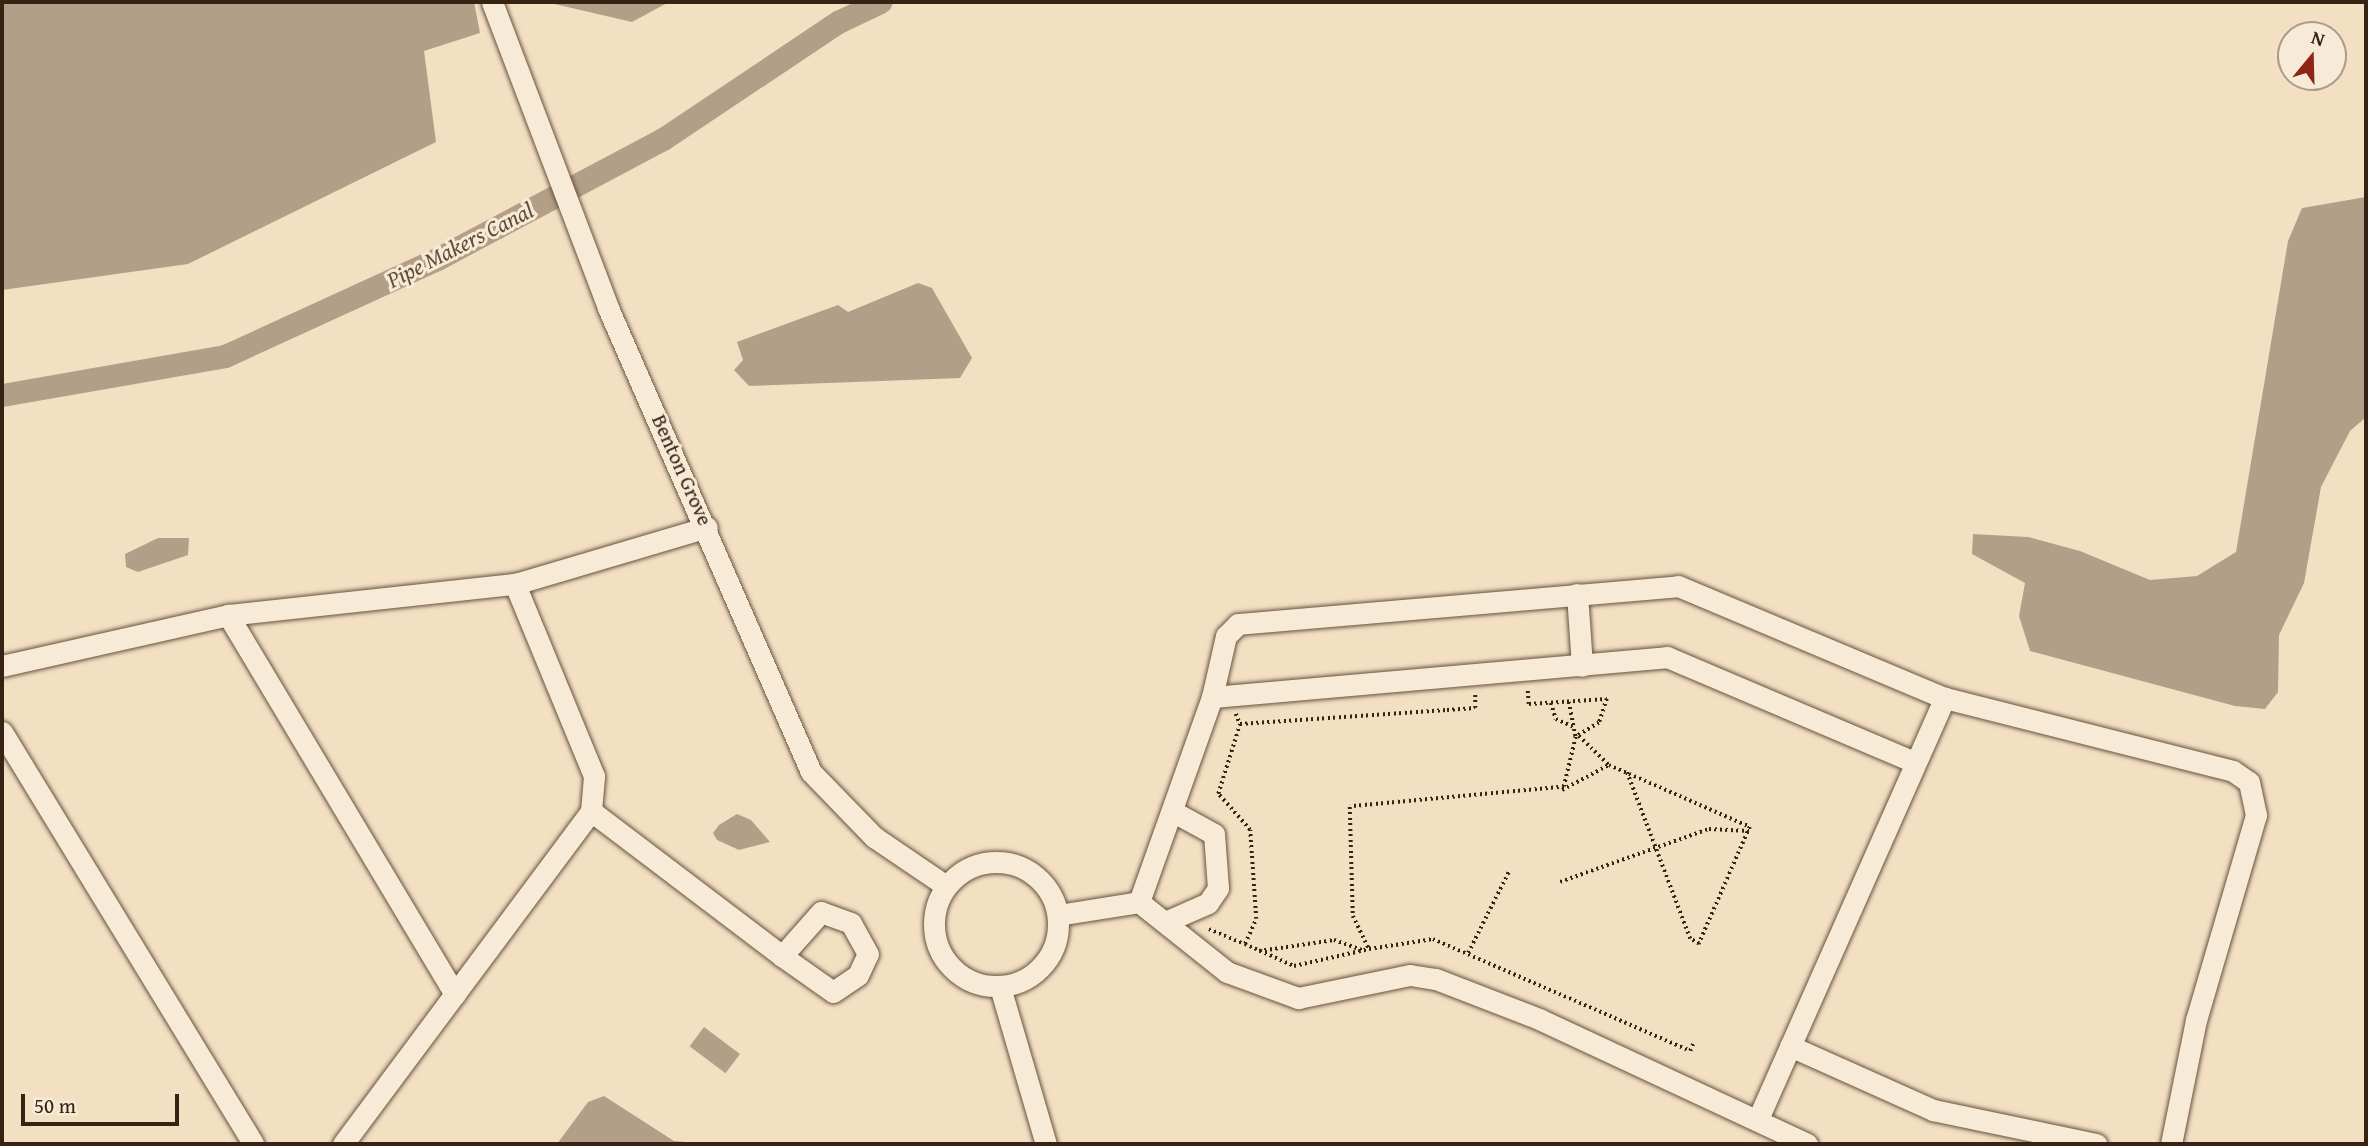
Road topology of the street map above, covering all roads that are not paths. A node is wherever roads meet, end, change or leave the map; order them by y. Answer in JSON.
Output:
{"nodes":[{"id":1,"x":492,"y":2,"type":"edge"},
{"id":2,"x":707,"y":527,"type":"junction"},
{"id":3,"x":515,"y":584,"type":"junction"},
{"id":4,"x":1577,"y":594,"type":"junction"},
{"id":5,"x":228,"y":615,"type":"junction"},
{"id":6,"x":2,"y":666,"type":"edge"},
{"id":7,"x":1582,"y":666,"type":"junction"},
{"id":8,"x":1219,"y":696,"type":"junction"},
{"id":9,"x":1945,"y":698,"type":"junction"},
{"id":10,"x":2,"y":732,"type":"edge"},
{"id":11,"x":1914,"y":762,"type":"junction"},
{"id":12,"x":591,"y":811,"type":"junction"},
{"id":13,"x":1172,"y":811,"type":"junction"},
{"id":14,"x":946,"y":886,"type":"junction"},
{"id":15,"x":1139,"y":902,"type":"junction"},
{"id":16,"x":1058,"y":915,"type":"junction"},
{"id":17,"x":1165,"y":922,"type":"junction"},
{"id":18,"x":782,"y":956,"type":"dead end"},
{"id":19,"x":1000,"y":987,"type":"junction"},
{"id":20,"x":455,"y":994,"type":"junction"},
{"id":21,"x":1790,"y":1046,"type":"junction"},
{"id":22,"x":1758,"y":1119,"type":"junction"},
{"id":23,"x":253,"y":1144,"type":"edge"},
{"id":24,"x":343,"y":1144,"type":"edge"},
{"id":25,"x":1046,"y":1144,"type":"edge"},
{"id":26,"x":1807,"y":1144,"type":"edge"},
{"id":27,"x":2096,"y":1144,"type":"edge"},
{"id":28,"x":2171,"y":1144,"type":"edge"}],
"edges":[{"from":1,"to":2,"type":"street","name":"Benton Grove"},
{"from":2,"to":3,"type":"street"},
{"from":2,"to":14,"type":"street","name":"Benton Grove"},
{"from":3,"to":5,"type":"street"},
{"from":3,"to":12,"type":"street"},
{"from":4,"to":7,"type":"street"},
{"from":4,"to":8,"type":"street"},
{"from":4,"to":9,"type":"street"},
{"from":5,"to":6,"type":"street"},
{"from":5,"to":20,"type":"street"},
{"from":7,"to":8,"type":"street"},
{"from":7,"to":11,"type":"street"},
{"from":8,"to":13,"type":"street"},
{"from":9,"to":11,"type":"street"},
{"from":9,"to":28,"type":"street"},
{"from":10,"to":23,"type":"street"},
{"from":11,"to":21,"type":"street"},
{"from":12,"to":18,"type":"street"},
{"from":12,"to":20,"type":"street"},
{"from":13,"to":15,"type":"street"},
{"from":13,"to":17,"type":"street"},
{"from":14,"to":16,"type":"street"},
{"from":14,"to":19,"type":"street"},
{"from":15,"to":16,"type":"street"},
{"from":15,"to":17,"type":"street"},
{"from":16,"to":19,"type":"street"},
{"from":17,"to":22,"type":"street"},
{"from":19,"to":25,"type":"street"},
{"from":20,"to":24,"type":"street"},
{"from":21,"to":22,"type":"street"},
{"from":21,"to":27,"type":"street"},
{"from":22,"to":26,"type":"street"}]}
